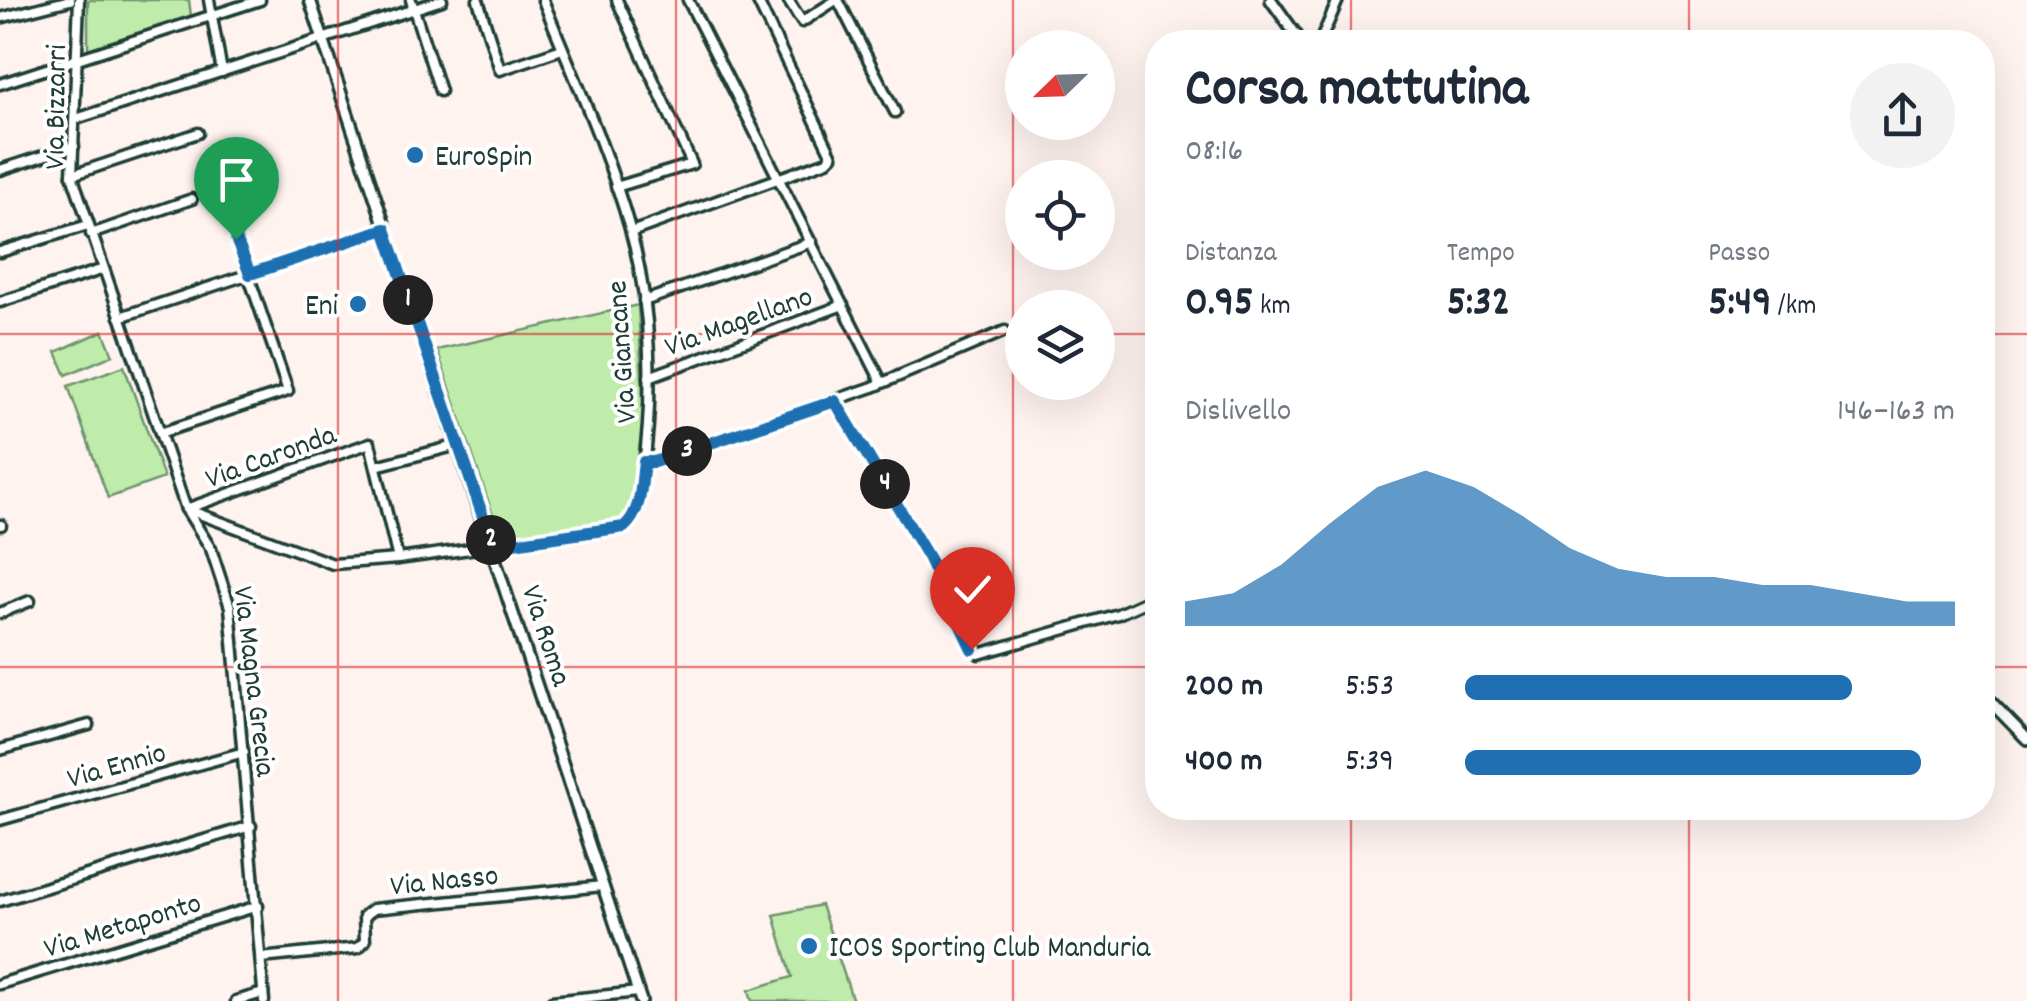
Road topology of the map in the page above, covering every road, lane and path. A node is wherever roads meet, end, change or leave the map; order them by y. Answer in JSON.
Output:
{"nodes":[{"id":1,"x":70,"y":0,"type":"edge"},
{"id":2,"x":79,"y":0,"type":"edge"},
{"id":3,"x":209,"y":0,"type":"edge"},
{"id":4,"x":260,"y":0,"type":"edge"},
{"id":5,"x":310,"y":0,"type":"edge"},
{"id":6,"x":411,"y":0,"type":"edge"},
{"id":7,"x":442,"y":0,"type":"edge"},
{"id":8,"x":478,"y":0,"type":"edge"},
{"id":9,"x":543,"y":0,"type":"edge"},
{"id":10,"x":617,"y":0,"type":"edge"},
{"id":11,"x":688,"y":0,"type":"edge"},
{"id":12,"x":757,"y":0,"type":"edge"},
{"id":13,"x":788,"y":0,"type":"edge"},
{"id":14,"x":837,"y":0,"type":"edge"},
{"id":15,"x":1271,"y":0,"type":"edge"},
{"id":16,"x":1338,"y":0,"type":"edge"},
{"id":17,"x":414,"y":10,"type":"junction"},
{"id":18,"x":212,"y":15,"type":"junction"},
{"id":19,"x":0,"y":18,"type":"edge"},
{"id":20,"x":1292,"y":30,"type":"edge"},
{"id":21,"x":1325,"y":30,"type":"edge"},
{"id":22,"x":324,"y":40,"type":"junction"},
{"id":23,"x":562,"y":49,"type":"junction"},
{"id":24,"x":78,"y":59,"type":"junction"},
{"id":25,"x":222,"y":72,"type":"junction"},
{"id":26,"x":0,"y":84,"type":"edge"},
{"id":27,"x":440,"y":91,"type":"dead end"},
{"id":28,"x":895,"y":112,"type":"dead end"},
{"id":29,"x":76,"y":119,"type":"junction"},
{"id":30,"x":198,"y":134,"type":"dead end"},
{"id":31,"x":74,"y":146,"type":"junction"},
{"id":32,"x":0,"y":170,"type":"edge"},
{"id":33,"x":72,"y":174,"type":"junction"},
{"id":34,"x":777,"y":177,"type":"junction"},
{"id":35,"x":616,"y":187,"type":"junction"},
{"id":36,"x":192,"y":199,"type":"dead end"},
{"id":37,"x":90,"y":229,"type":"junction"},
{"id":38,"x":385,"y":229,"type":"junction"},
{"id":39,"x":631,"y":232,"type":"junction"},
{"id":40,"x":236,"y":239,"type":"dead end"},
{"id":41,"x":812,"y":242,"type":"junction"},
{"id":42,"x":0,"y":252,"type":"edge"},
{"id":43,"x":104,"y":270,"type":"junction"},
{"id":44,"x":250,"y":274,"type":"junction"},
{"id":45,"x":644,"y":301,"type":"junction"},
{"id":46,"x":0,"y":302,"type":"edge"},
{"id":47,"x":844,"y":305,"type":"junction"},
{"id":48,"x":120,"y":317,"type":"junction"},
{"id":49,"x":1005,"y":332,"type":"dead end"},
{"id":50,"x":649,"y":376,"type":"junction"},
{"id":51,"x":882,"y":382,"type":"junction"},
{"id":52,"x":835,"y":401,"type":"junction"},
{"id":53,"x":160,"y":433,"type":"junction"},
{"id":54,"x":458,"y":445,"type":"junction"},
{"id":55,"x":644,"y":462,"type":"junction"},
{"id":56,"x":376,"y":466,"type":"junction"},
{"id":57,"x":186,"y":509,"type":"junction"},
{"id":58,"x":493,"y":546,"type":"junction"},
{"id":59,"x":398,"y":559,"type":"junction"},
{"id":60,"x":30,"y":601,"type":"dead end"},
{"id":61,"x":1145,"y":602,"type":"edge"},
{"id":62,"x":0,"y":613,"type":"edge"},
{"id":63,"x":1995,"y":706,"type":"edge"},
{"id":64,"x":89,"y":725,"type":"dead end"},
{"id":65,"x":2027,"y":739,"type":"edge"},
{"id":66,"x":0,"y":750,"type":"edge"},
{"id":67,"x":244,"y":752,"type":"junction"},
{"id":68,"x":0,"y":820,"type":"edge"},
{"id":69,"x":251,"y":826,"type":"junction"},
{"id":70,"x":603,"y":886,"type":"junction"},
{"id":71,"x":0,"y":900,"type":"edge"},
{"id":72,"x":258,"y":906,"type":"junction"},
{"id":73,"x":261,"y":958,"type":"junction"},
{"id":74,"x":0,"y":984,"type":"edge"},
{"id":75,"x":264,"y":997,"type":"edge"},
{"id":76,"x":640,"y":997,"type":"edge"},
{"id":77,"x":236,"y":1001,"type":"edge"},
{"id":78,"x":552,"y":1001,"type":"edge"}],
"edges":[{"from":1,"to":19,"type":"street"},
{"from":2,"to":24,"type":"street","name":"Via Bizzarri"},
{"from":3,"to":18,"type":"street"},
{"from":4,"to":18,"type":"street"},
{"from":5,"to":22,"type":"street","name":"Via Roma"},
{"from":6,"to":17,"type":"street"},
{"from":7,"to":17,"type":"street"},
{"from":8,"to":23,"type":"street"},
{"from":9,"to":23,"type":"street","name":"Via Giancane"},
{"from":10,"to":35,"type":"street"},
{"from":11,"to":34,"type":"street"},
{"from":12,"to":34,"type":"street"},
{"from":13,"to":14,"type":"street"},
{"from":14,"to":28,"type":"street"},
{"from":15,"to":20,"type":"street"},
{"from":16,"to":21,"type":"street"},
{"from":17,"to":22,"type":"street"},
{"from":17,"to":27,"type":"street"},
{"from":18,"to":24,"type":"street"},
{"from":18,"to":25,"type":"street"},
{"from":22,"to":25,"type":"street"},
{"from":22,"to":38,"type":"street","name":"Via Roma"},
{"from":23,"to":35,"type":"street","name":"Via Giancane"},
{"from":24,"to":26,"type":"street"},
{"from":24,"to":29,"type":"street","name":"Via Bizzarri"},
{"from":25,"to":29,"type":"street"},
{"from":29,"to":31,"type":"street","name":"Via Bizzarri"},
{"from":30,"to":33,"type":"street"},
{"from":31,"to":32,"type":"street"},
{"from":31,"to":33,"type":"street","name":"Via Bizzarri"},
{"from":33,"to":37,"type":"street","name":"Via Bizzarri"},
{"from":34,"to":39,"type":"street"},
{"from":34,"to":41,"type":"street"},
{"from":35,"to":39,"type":"street","name":"Via Giancane"},
{"from":36,"to":37,"type":"street"},
{"from":37,"to":42,"type":"street"},
{"from":37,"to":43,"type":"street","name":"Via Bizzarri"},
{"from":38,"to":44,"type":"street"},
{"from":38,"to":54,"type":"street","name":"Via Roma"},
{"from":39,"to":45,"type":"street","name":"Via Giancane"},
{"from":40,"to":44,"type":"street"},
{"from":41,"to":45,"type":"street"},
{"from":41,"to":47,"type":"street"},
{"from":43,"to":46,"type":"street"},
{"from":43,"to":48,"type":"street","name":"Via Magna Grecia"},
{"from":44,"to":48,"type":"street"},
{"from":44,"to":53,"type":"street"},
{"from":45,"to":50,"type":"street","name":"Via Giancane"},
{"from":47,"to":50,"type":"street","name":"Via Magellano"},
{"from":47,"to":51,"type":"street"},
{"from":48,"to":53,"type":"street","name":"Via Magna Grecia"},
{"from":49,"to":51,"type":"street"},
{"from":50,"to":55,"type":"street","name":"Via Giancane"},
{"from":51,"to":52,"type":"street"},
{"from":52,"to":55,"type":"street"},
{"from":52,"to":61,"type":"street"},
{"from":53,"to":57,"type":"street","name":"Via Magna Grecia"},
{"from":54,"to":56,"type":"street"},
{"from":54,"to":58,"type":"street","name":"Via Roma"},
{"from":55,"to":58,"type":"street","name":"Via Giancane"},
{"from":56,"to":57,"type":"street","name":"Via Caronda"},
{"from":56,"to":59,"type":"street"},
{"from":57,"to":59,"type":"street"},
{"from":57,"to":67,"type":"street","name":"Via Magna Grecia"},
{"from":58,"to":59,"type":"street"},
{"from":58,"to":70,"type":"street","name":"Via Roma"},
{"from":60,"to":62,"type":"street"},
{"from":63,"to":65,"type":"street"},
{"from":64,"to":66,"type":"street"},
{"from":67,"to":68,"type":"street","name":"Via Ennio"},
{"from":67,"to":69,"type":"street","name":"Via Magna Grecia"},
{"from":69,"to":71,"type":"street"},
{"from":69,"to":72,"type":"street","name":"Via Magna Grecia"},
{"from":70,"to":73,"type":"street","name":"Via Nasso"},
{"from":70,"to":76,"type":"street","name":"Via Roma"},
{"from":72,"to":73,"type":"street","name":"Via Magna Grecia"},
{"from":72,"to":74,"type":"street","name":"Via Metaponto"},
{"from":73,"to":75,"type":"street","name":"Via Magna Grecia"},
{"from":75,"to":77,"type":"street"},
{"from":76,"to":78,"type":"street"}]}
